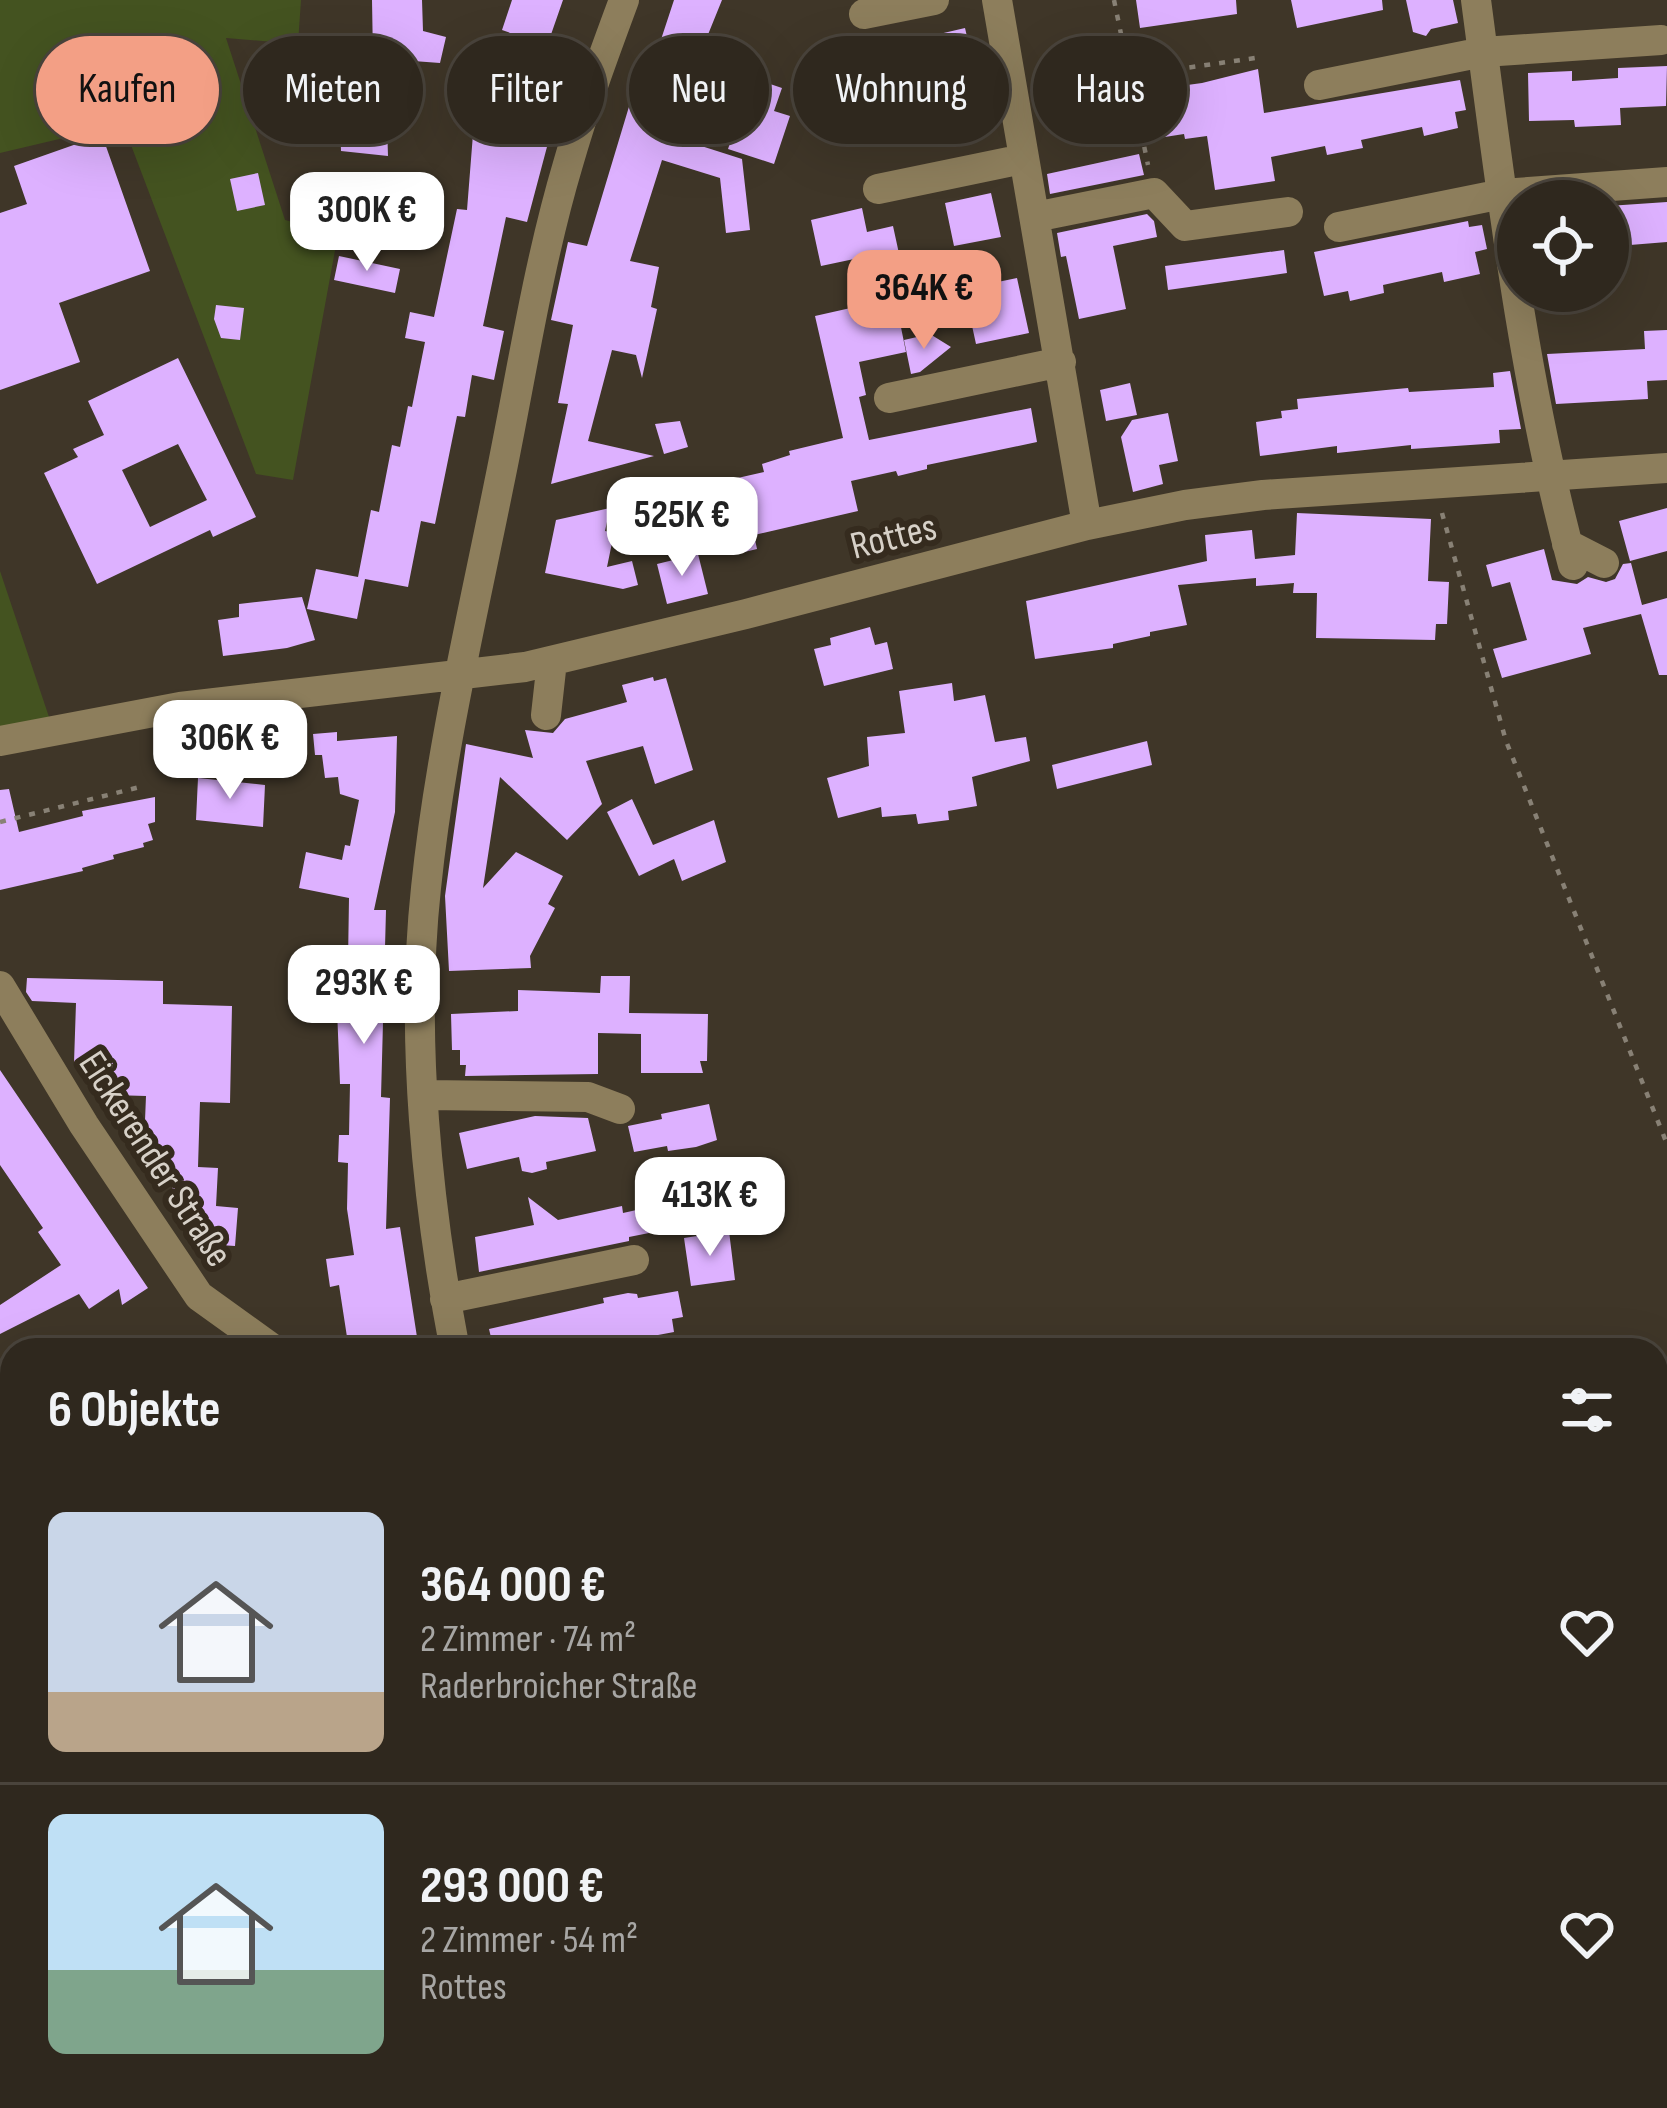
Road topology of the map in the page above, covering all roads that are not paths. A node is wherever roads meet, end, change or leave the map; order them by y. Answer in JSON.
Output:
{"nodes":[{"id":1,"x":624,"y":0,"type":"edge"},
{"id":2,"x":934,"y":0,"type":"edge"},
{"id":3,"x":997,"y":0,"type":"edge"},
{"id":4,"x":1476,"y":0,"type":"edge"},
{"id":5,"x":864,"y":14,"type":"dead end"},
{"id":6,"x":1661,"y":40,"type":"dead end"},
{"id":7,"x":1483,"y":52,"type":"junction"},
{"id":8,"x":1319,"y":85,"type":"dead end"},
{"id":9,"x":1023,"y":159,"type":"junction"},
{"id":10,"x":1500,"y":180,"type":"edge"},
{"id":11,"x":1667,"y":182,"type":"edge"},
{"id":12,"x":1629,"y":185,"type":"edge"},
{"id":13,"x":878,"y":189,"type":"dead end"},
{"id":14,"x":1497,"y":195,"type":"edge"},
{"id":15,"x":1288,"y":212,"type":"dead end"},
{"id":16,"x":1034,"y":217,"type":"junction"},
{"id":17,"x":1339,"y":227,"type":"dead end"},
{"id":18,"x":1522,"y":312,"type":"edge"},
{"id":19,"x":1061,"y":362,"type":"junction"},
{"id":20,"x":889,"y":398,"type":"dead end"},
{"id":21,"x":1667,"y":468,"type":"edge"},
{"id":22,"x":1549,"y":476,"type":"junction"},
{"id":23,"x":1087,"y":525,"type":"junction"},
{"id":24,"x":1581,"y":557,"type":"dead end"},
{"id":25,"x":552,"y":661,"type":"junction"},
{"id":26,"x":460,"y":676,"type":"junction"},
{"id":27,"x":546,"y":715,"type":"dead end"},
{"id":28,"x":0,"y":741,"type":"edge"},
{"id":29,"x":0,"y":986,"type":"edge"},
{"id":30,"x":425,"y":1095,"type":"junction"},
{"id":31,"x":620,"y":1109,"type":"dead end"},
{"id":32,"x":634,"y":1260,"type":"dead end"},
{"id":33,"x":445,"y":1299,"type":"junction"},
{"id":34,"x":257,"y":1338,"type":"edge"},
{"id":35,"x":453,"y":1338,"type":"edge"}],
"edges":[{"from":1,"to":26,"type":"street"},
{"from":2,"to":5,"type":"street"},
{"from":3,"to":9,"type":"street"},
{"from":4,"to":7,"type":"street"},
{"from":6,"to":7,"type":"street"},
{"from":7,"to":8,"type":"street"},
{"from":7,"to":10,"type":"street"},
{"from":9,"to":13,"type":"street"},
{"from":9,"to":16,"type":"street"},
{"from":11,"to":12,"type":"street"},
{"from":14,"to":17,"type":"street"},
{"from":15,"to":16,"type":"street"},
{"from":16,"to":19,"type":"street"},
{"from":18,"to":22,"type":"street"},
{"from":19,"to":20,"type":"street"},
{"from":19,"to":23,"type":"street"},
{"from":21,"to":22,"type":"street","name":"Rottes"},
{"from":22,"to":23,"type":"street","name":"Rottes"},
{"from":22,"to":24,"type":"street"},
{"from":23,"to":25,"type":"street","name":"Rottes"},
{"from":25,"to":26,"type":"street","name":"Rottes"},
{"from":25,"to":27,"type":"street"},
{"from":26,"to":28,"type":"street","name":"Rottes"},
{"from":26,"to":30,"type":"street"},
{"from":29,"to":34,"type":"street","name":"Eickerender Straße"},
{"from":30,"to":31,"type":"street"},
{"from":30,"to":33,"type":"street"},
{"from":32,"to":33,"type":"street"},
{"from":33,"to":35,"type":"street"}]}
